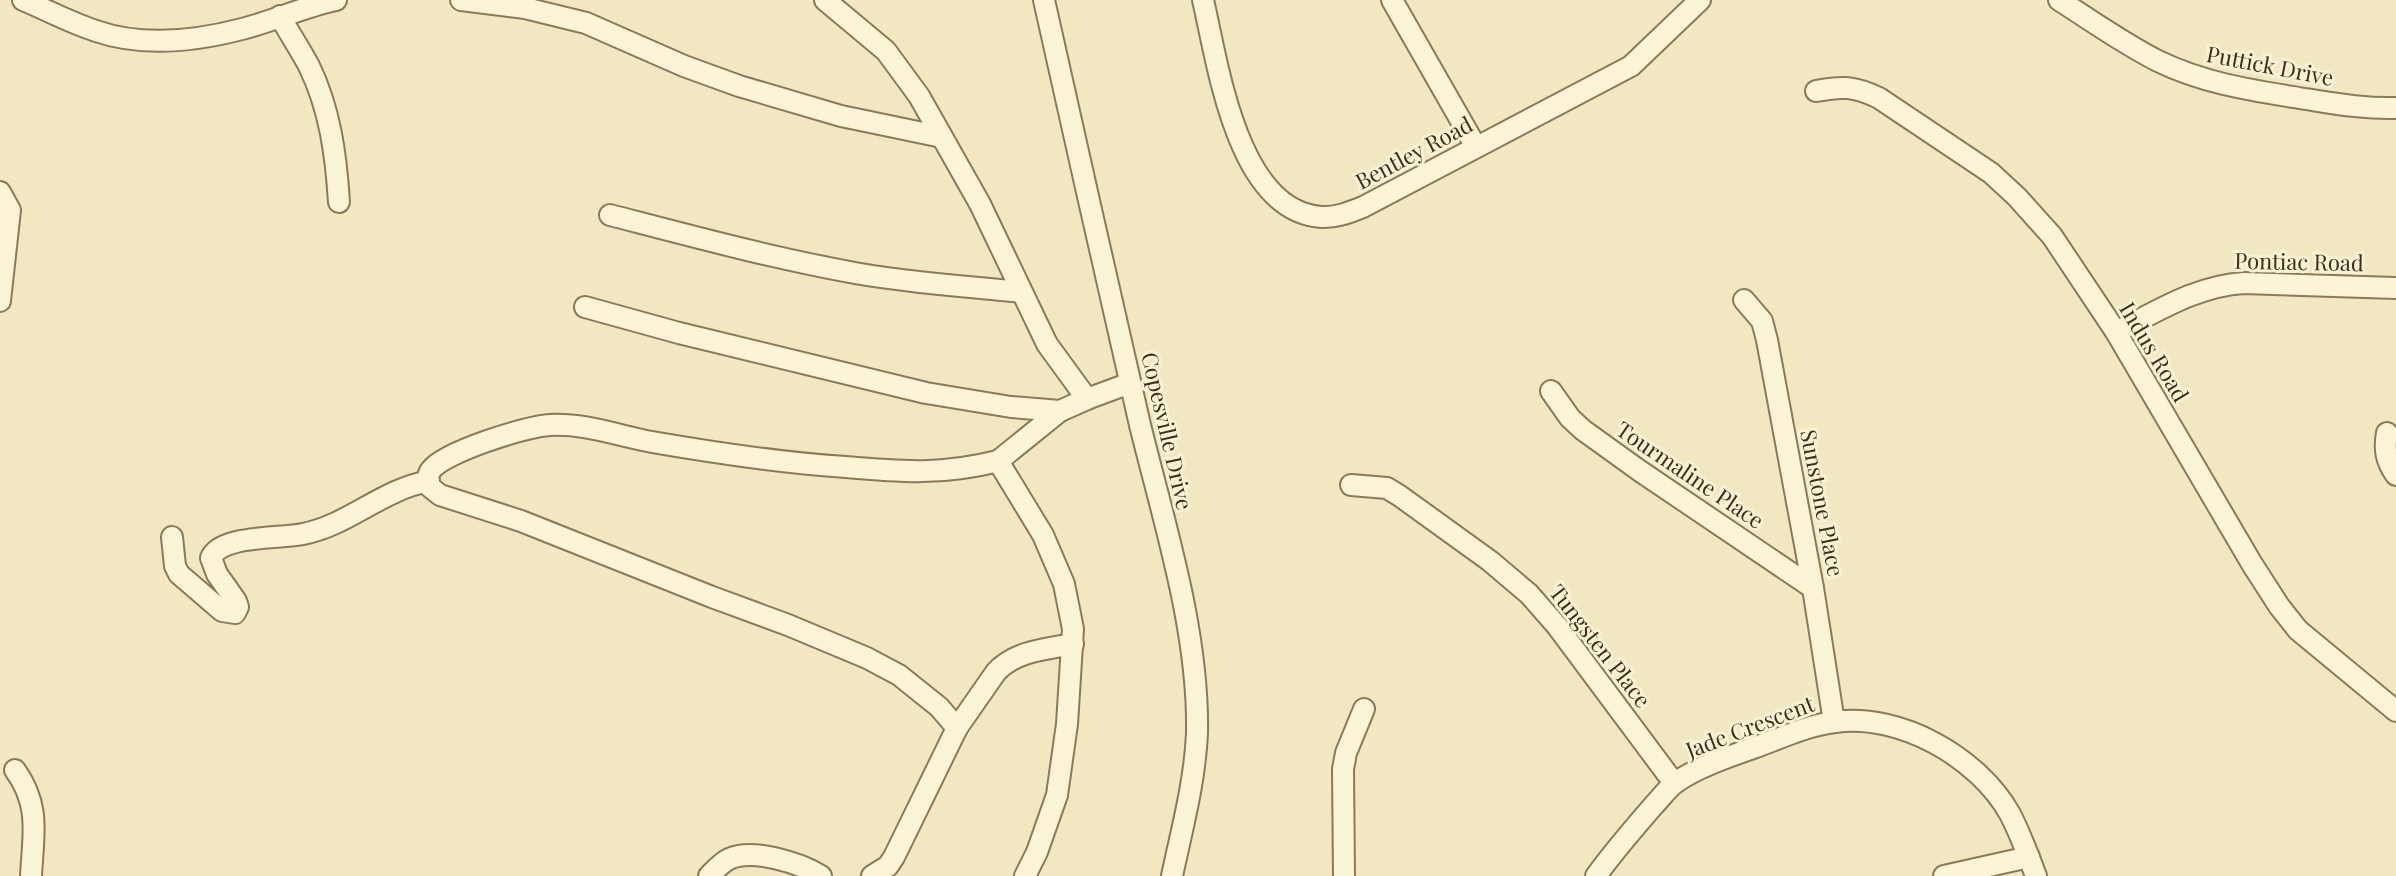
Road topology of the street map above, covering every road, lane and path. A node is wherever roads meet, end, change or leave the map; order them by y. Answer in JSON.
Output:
{"nodes":[{"id":1,"x":23,"y":0,"type":"edge"},
{"id":2,"x":336,"y":0,"type":"edge"},
{"id":3,"x":461,"y":0,"type":"edge"},
{"id":4,"x":1044,"y":0,"type":"edge"},
{"id":5,"x":1203,"y":0,"type":"edge"},
{"id":6,"x":1392,"y":0,"type":"edge"},
{"id":7,"x":1700,"y":0,"type":"edge"},
{"id":8,"x":2059,"y":0,"type":"edge"},
{"id":9,"x":837,"y":4,"type":"edge"},
{"id":10,"x":280,"y":16,"type":"junction"},
{"id":11,"x":1816,"y":91,"type":"dead end"},
{"id":12,"x":2396,"y":108,"type":"edge"},
{"id":13,"x":942,"y":137,"type":"junction"},
{"id":14,"x":1476,"y":147,"type":"junction"},
{"id":15,"x":0,"y":192,"type":"edge"},
{"id":16,"x":339,"y":202,"type":"dead end"},
{"id":17,"x":610,"y":215,"type":"dead end"},
{"id":18,"x":2396,"y":288,"type":"edge"},
{"id":19,"x":1020,"y":292,"type":"junction"},
{"id":20,"x":1744,"y":300,"type":"dead end"},
{"id":21,"x":0,"y":301,"type":"edge"},
{"id":22,"x":585,"y":307,"type":"dead end"},
{"id":23,"x":2116,"y":332,"type":"junction"},
{"id":24,"x":1130,"y":383,"type":"junction"},
{"id":25,"x":1551,"y":391,"type":"dead end"},
{"id":26,"x":1087,"y":399,"type":"junction"},
{"id":27,"x":1060,"y":411,"type":"junction"},
{"id":28,"x":2387,"y":433,"type":"dead end"},
{"id":29,"x":998,"y":461,"type":"junction"},
{"id":30,"x":2396,"y":475,"type":"edge"},
{"id":31,"x":429,"y":481,"type":"junction"},
{"id":32,"x":1351,"y":485,"type":"dead end"},
{"id":33,"x":172,"y":537,"type":"dead end"},
{"id":34,"x":1813,"y":588,"type":"junction"},
{"id":35,"x":1073,"y":644,"type":"junction"},
{"id":36,"x":1364,"y":709,"type":"dead end"},
{"id":37,"x":2396,"y":711,"type":"edge"},
{"id":38,"x":1834,"y":722,"type":"junction"},
{"id":39,"x":957,"y":728,"type":"junction"},
{"id":40,"x":15,"y":770,"type":"dead end"},
{"id":41,"x":1674,"y":783,"type":"junction"},
{"id":42,"x":2032,"y":866,"type":"edge"},
{"id":43,"x":31,"y":876,"type":"edge"},
{"id":44,"x":709,"y":876,"type":"edge"},
{"id":45,"x":821,"y":876,"type":"edge"},
{"id":46,"x":872,"y":876,"type":"edge"},
{"id":47,"x":1025,"y":876,"type":"edge"},
{"id":48,"x":1172,"y":876,"type":"edge"},
{"id":49,"x":1344,"y":876,"type":"edge"},
{"id":50,"x":1596,"y":876,"type":"edge"},
{"id":51,"x":1944,"y":876,"type":"edge"}],
"edges":[{"from":1,"to":10,"type":"street"},
{"from":2,"to":10,"type":"street"},
{"from":3,"to":13,"type":"street"},
{"from":4,"to":24,"type":"street","name":"Copesville Drive"},
{"from":5,"to":14,"type":"street","name":"Bentley Road"},
{"from":6,"to":14,"type":"street"},
{"from":7,"to":14,"type":"street","name":"Bentley Road"},
{"from":8,"to":12,"type":"street","name":"Puttick Drive"},
{"from":9,"to":13,"type":"street"},
{"from":10,"to":16,"type":"street"},
{"from":11,"to":23,"type":"street","name":"Indus Road"},
{"from":13,"to":19,"type":"street"},
{"from":15,"to":21,"type":"street"},
{"from":17,"to":19,"type":"street"},
{"from":18,"to":23,"type":"street","name":"Pontiac Road"},
{"from":19,"to":26,"type":"street"},
{"from":20,"to":34,"type":"street","name":"Sunstone Place"},
{"from":22,"to":27,"type":"street"},
{"from":23,"to":37,"type":"street","name":"Indus Road"},
{"from":24,"to":26,"type":"street"},
{"from":24,"to":48,"type":"street","name":"Copesville Drive"},
{"from":25,"to":34,"type":"street","name":"Tourmaline Place"},
{"from":26,"to":27,"type":"street"},
{"from":27,"to":29,"type":"street"},
{"from":28,"to":30,"type":"street"},
{"from":29,"to":31,"type":"street"},
{"from":29,"to":35,"type":"street"},
{"from":31,"to":33,"type":"street"},
{"from":31,"to":39,"type":"street"},
{"from":32,"to":41,"type":"street","name":"Tungsten Place"},
{"from":34,"to":38,"type":"street","name":"Sunstone Place"},
{"from":35,"to":39,"type":"street"},
{"from":35,"to":47,"type":"street"},
{"from":36,"to":49,"type":"street"},
{"from":38,"to":41,"type":"street","name":"Jade Crescent"},
{"from":38,"to":42,"type":"street","name":"Jade Crescent"},
{"from":39,"to":46,"type":"street"},
{"from":40,"to":43,"type":"street"},
{"from":41,"to":50,"type":"street","name":"Jade Crescent"},
{"from":42,"to":51,"type":"street"},
{"from":44,"to":45,"type":"street"}]}
